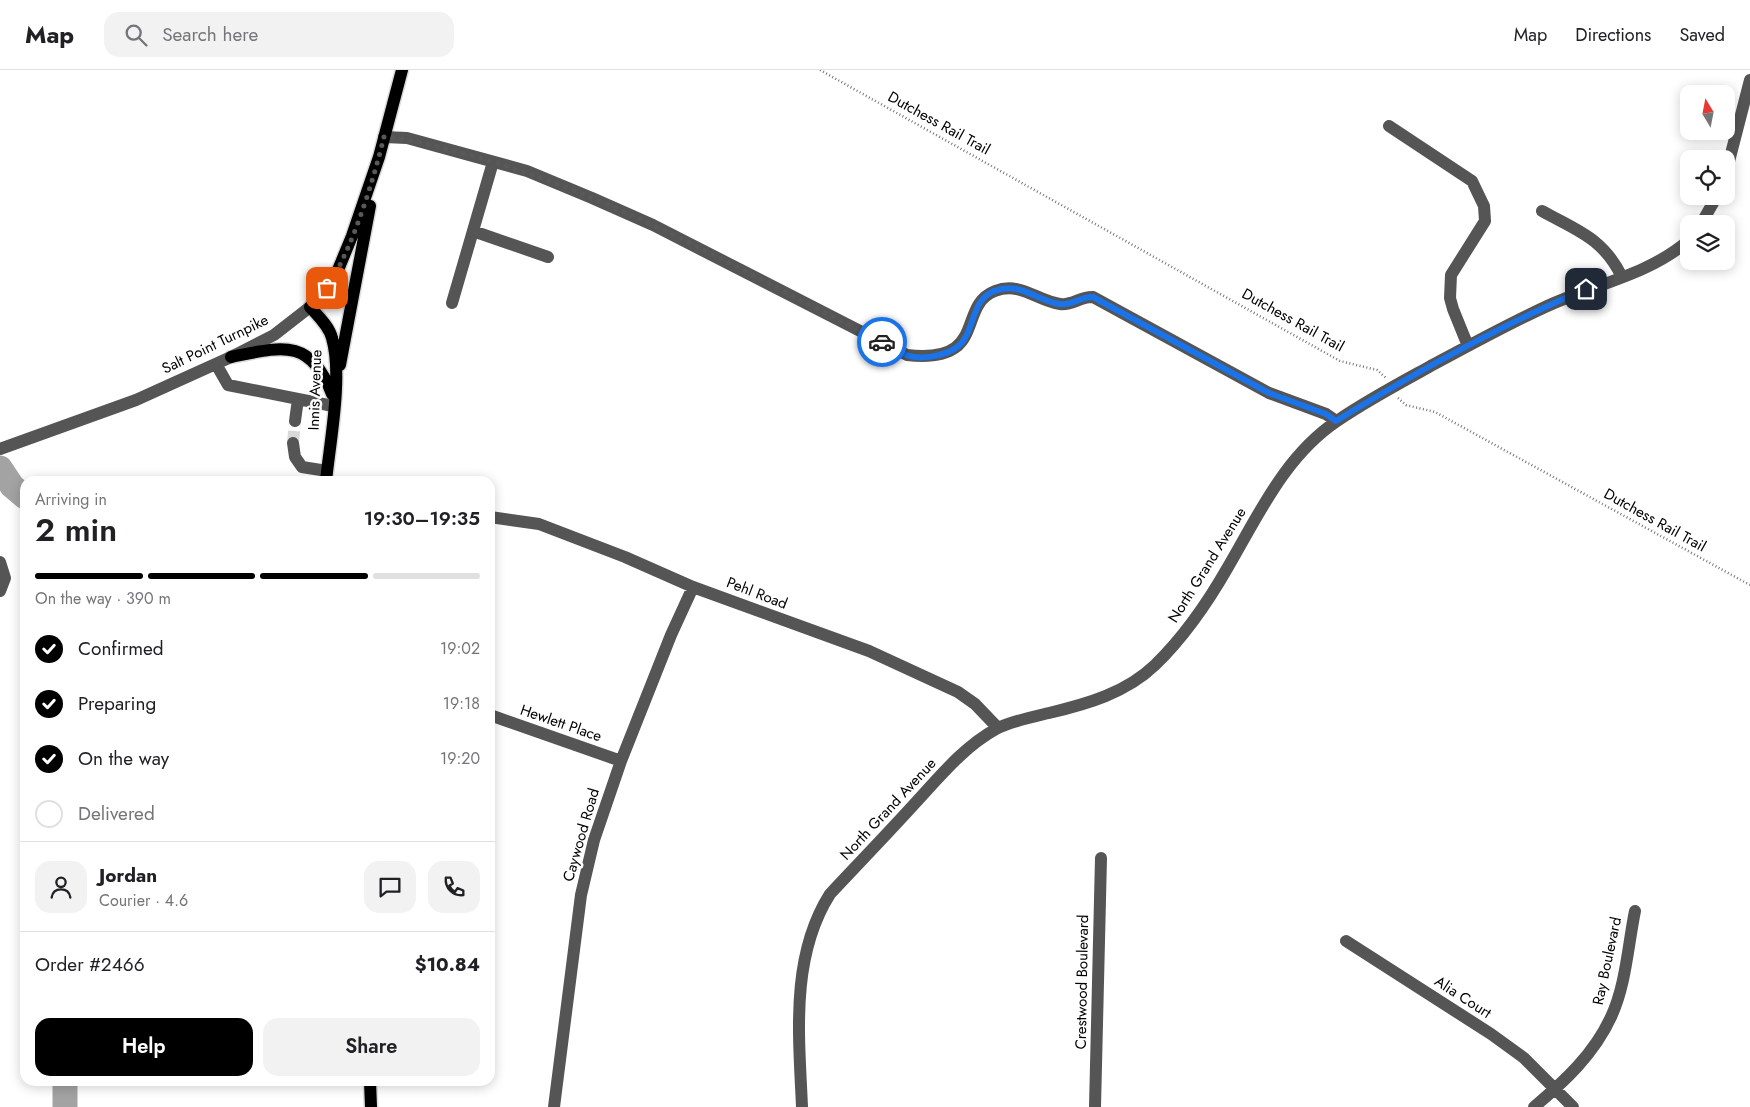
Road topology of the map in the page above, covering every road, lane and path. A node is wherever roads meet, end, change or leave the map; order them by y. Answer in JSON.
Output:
{"nodes":[{"id":1,"x":402,"y":70,"type":"edge"},
{"id":2,"x":820,"y":70,"type":"edge"},
{"id":3,"x":1750,"y":80,"type":"edge"},
{"id":4,"x":1389,"y":126,"type":"dead end"},
{"id":5,"x":384,"y":137,"type":"junction"},
{"id":6,"x":1732,"y":150,"type":"edge"},
{"id":7,"x":379,"y":157,"type":"junction"},
{"id":8,"x":493,"y":162,"type":"junction"},
{"id":9,"x":1542,"y":212,"type":"dead end"},
{"id":10,"x":473,"y":231,"type":"junction"},
{"id":11,"x":1680,"y":248,"type":"edge"},
{"id":12,"x":548,"y":257,"type":"dead end"},
{"id":13,"x":1622,"y":277,"type":"junction"},
{"id":14,"x":452,"y":303,"type":"dead end"},
{"id":15,"x":310,"y":307,"type":"junction"},
{"id":16,"x":1468,"y":346,"type":"junction"},
{"id":17,"x":231,"y":357,"type":"junction"},
{"id":18,"x":216,"y":364,"type":"junction"},
{"id":19,"x":1392,"y":387,"type":"junction"},
{"id":20,"x":298,"y":399,"type":"junction"},
{"id":21,"x":334,"y":403,"type":"junction"},
{"id":22,"x":295,"y":421,"type":"tunnel mouth"},
{"id":23,"x":1336,"y":421,"type":"junction"},
{"id":24,"x":293,"y":444,"type":"tunnel mouth"},
{"id":25,"x":5,"y":447,"type":"edge"},
{"id":26,"x":326,"y":476,"type":"edge"},
{"id":27,"x":495,"y":518,"type":"edge"},
{"id":28,"x":0,"y":562,"type":"edge"},
{"id":29,"x":1750,"y":586,"type":"edge"},
{"id":30,"x":693,"y":587,"type":"junction"},
{"id":31,"x":0,"y":591,"type":"edge"},
{"id":32,"x":495,"y":717,"type":"edge"},
{"id":33,"x":998,"y":728,"type":"junction"},
{"id":34,"x":621,"y":761,"type":"junction"},
{"id":35,"x":1101,"y":858,"type":"dead end"},
{"id":36,"x":1635,"y":911,"type":"dead end"},
{"id":37,"x":1346,"y":941,"type":"dead end"},
{"id":38,"x":370,"y":1086,"type":"edge"},
{"id":39,"x":1556,"y":1089,"type":"junction"},
{"id":40,"x":371,"y":1107,"type":"edge"},
{"id":41,"x":554,"y":1107,"type":"edge"},
{"id":42,"x":802,"y":1107,"type":"edge"},
{"id":43,"x":1096,"y":1107,"type":"edge"},
{"id":44,"x":1534,"y":1107,"type":"edge"},
{"id":45,"x":1573,"y":1107,"type":"edge"}],
"edges":[{"from":1,"to":5,"type":"main road","name":"Salt Point Turnpike"},
{"from":2,"to":19,"type":"path","name":"Dutchess Rail Trail"},
{"from":3,"to":6,"type":"street"},
{"from":4,"to":16,"type":"street"},
{"from":5,"to":7,"type":"main road","name":"Salt Point Turnpike"},
{"from":5,"to":8,"type":"street"},
{"from":7,"to":15,"type":"main road","name":"Salt Point Turnpike"},
{"from":7,"to":21,"type":"main road"},
{"from":8,"to":10,"type":"street"},
{"from":8,"to":23,"type":"street"},
{"from":9,"to":13,"type":"street"},
{"from":10,"to":12,"type":"street"},
{"from":10,"to":14,"type":"street"},
{"from":11,"to":13,"type":"street","name":"North Grand Avenue"},
{"from":13,"to":16,"type":"street","name":"North Grand Avenue"},
{"from":15,"to":17,"type":"street","name":"Salt Point Turnpike"},
{"from":15,"to":21,"type":"main road","name":"Innis Avenue"},
{"from":16,"to":19,"type":"street","name":"North Grand Avenue"},
{"from":17,"to":18,"type":"street","name":"Salt Point Turnpike"},
{"from":17,"to":21,"type":"main road"},
{"from":18,"to":20,"type":"street"},
{"from":18,"to":25,"type":"street","name":"Salt Point Turnpike"},
{"from":19,"to":23,"type":"street","name":"North Grand Avenue"},
{"from":19,"to":29,"type":"path","name":"Dutchess Rail Trail"},
{"from":20,"to":21,"type":"street"},
{"from":20,"to":22,"type":"street"},
{"from":21,"to":26,"type":"main road","name":"Innis Avenue"},
{"from":23,"to":33,"type":"street","name":"North Grand Avenue"},
{"from":24,"to":26,"type":"street"},
{"from":27,"to":30,"type":"street","name":"Pehl Road"},
{"from":28,"to":31,"type":"street"},
{"from":30,"to":33,"type":"street","name":"Pehl Road"},
{"from":30,"to":34,"type":"street","name":"Caywood Road"},
{"from":32,"to":34,"type":"street","name":"Hewlett Place"},
{"from":33,"to":42,"type":"street","name":"North Grand Avenue"},
{"from":34,"to":41,"type":"street","name":"Caywood Road"},
{"from":35,"to":43,"type":"street","name":"Crestwood Boulevard"},
{"from":36,"to":39,"type":"street","name":"Ray Boulevard"},
{"from":37,"to":39,"type":"street","name":"Alia Court"},
{"from":38,"to":40,"type":"main road"},
{"from":39,"to":44,"type":"street","name":"Ray Boulevard"},
{"from":39,"to":45,"type":"street","name":"Alia Court"}]}
